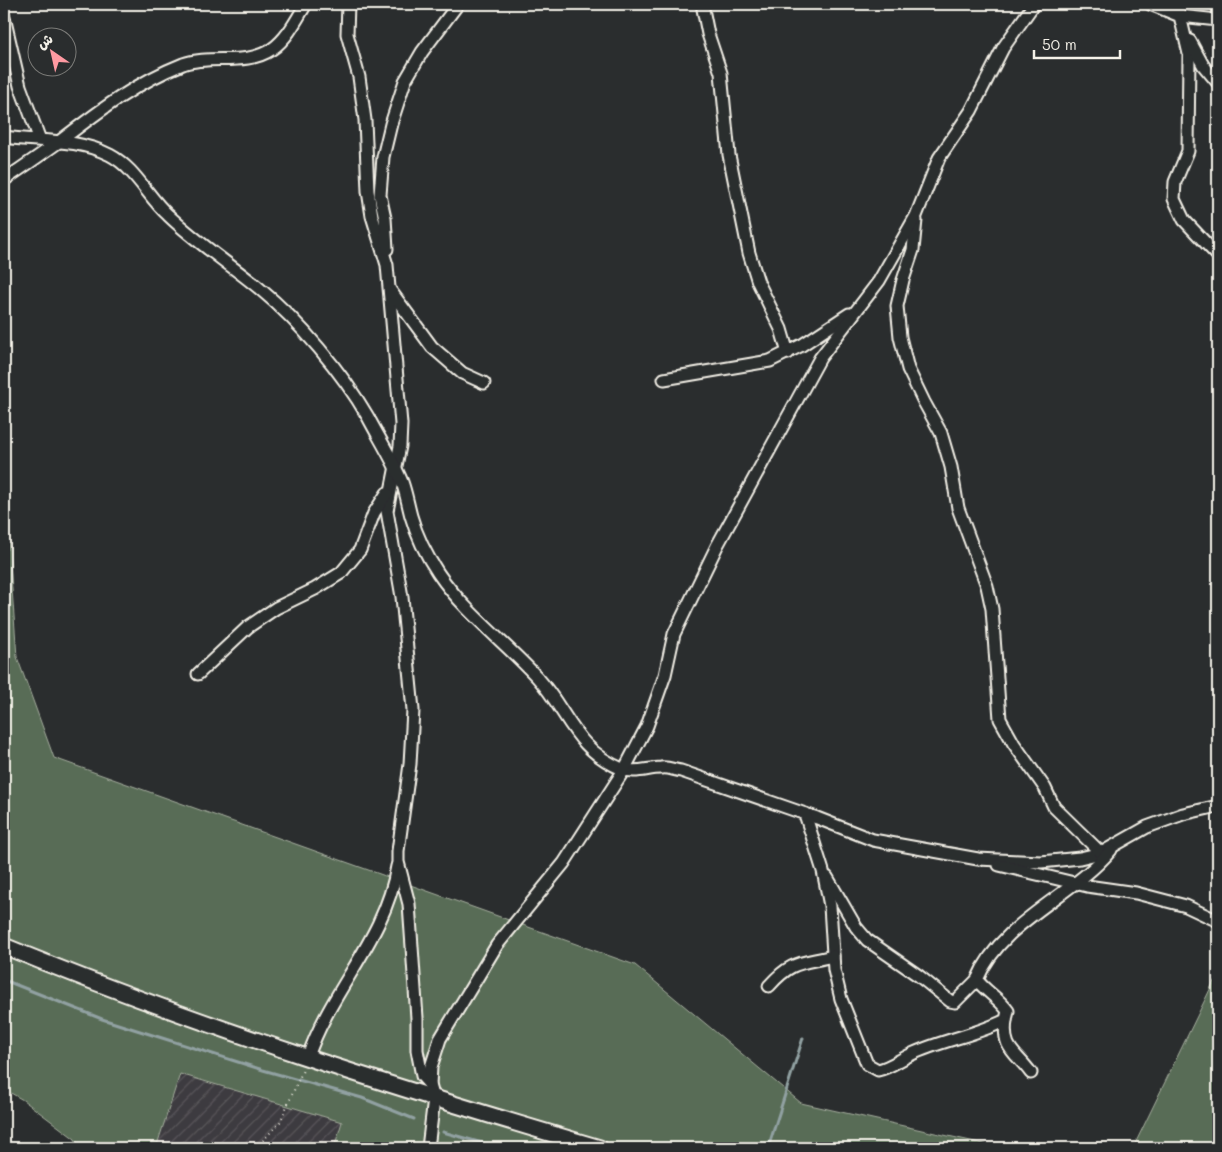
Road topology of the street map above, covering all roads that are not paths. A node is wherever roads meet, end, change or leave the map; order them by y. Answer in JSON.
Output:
{"nodes":[{"id":1,"x":306,"y":4,"type":"edge"},
{"id":2,"x":348,"y":4,"type":"edge"},
{"id":3,"x":458,"y":4,"type":"edge"},
{"id":4,"x":702,"y":4,"type":"edge"},
{"id":5,"x":1034,"y":4,"type":"edge"},
{"id":6,"x":1150,"y":4,"type":"edge"},
{"id":7,"x":1176,"y":4,"type":"edge"},
{"id":8,"x":1180,"y":16,"type":"junction"},
{"id":9,"x":4,"y":17,"type":"edge"},
{"id":10,"x":1218,"y":20,"type":"edge"},
{"id":11,"x":1184,"y":29,"type":"junction"},
{"id":12,"x":1218,"y":83,"type":"edge"},
{"id":13,"x":4,"y":137,"type":"edge"},
{"id":14,"x":40,"y":140,"type":"junction"},
{"id":15,"x":59,"y":142,"type":"junction"},
{"id":16,"x":4,"y":180,"type":"edge"},
{"id":17,"x":916,"y":216,"type":"junction"},
{"id":18,"x":1218,"y":256,"type":"edge"},
{"id":19,"x":387,"y":265,"type":"junction"},
{"id":20,"x":390,"y":289,"type":"junction"},
{"id":21,"x":857,"y":309,"type":"junction"},
{"id":22,"x":788,"y":352,"type":"junction"},
{"id":23,"x":664,"y":379,"type":"dead end"},
{"id":24,"x":484,"y":382,"type":"dead end"},
{"id":25,"x":396,"y":470,"type":"junction"},
{"id":26,"x":390,"y":490,"type":"junction"},
{"id":27,"x":198,"y":674,"type":"dead end"},
{"id":28,"x":624,"y":770,"type":"junction"},
{"id":29,"x":1218,"y":806,"type":"edge"},
{"id":30,"x":805,"y":814,"type":"junction"},
{"id":31,"x":1116,"y":844,"type":"junction"},
{"id":32,"x":1101,"y":853,"type":"junction"},
{"id":33,"x":978,"y":859,"type":"junction"},
{"id":34,"x":398,"y":862,"type":"junction"},
{"id":35,"x":823,"y":871,"type":"junction"},
{"id":36,"x":1074,"y":883,"type":"junction"},
{"id":37,"x":1218,"y":921,"type":"edge"},
{"id":38,"x":4,"y":946,"type":"edge"},
{"id":39,"x":833,"y":956,"type":"junction"},
{"id":40,"x":976,"y":980,"type":"junction"},
{"id":41,"x":769,"y":986,"type":"dead end"},
{"id":42,"x":1006,"y":1020,"type":"junction"},
{"id":43,"x":308,"y":1057,"type":"junction"},
{"id":44,"x":1031,"y":1073,"type":"dead end"},
{"id":45,"x":432,"y":1092,"type":"junction"},
{"id":46,"x":428,"y":1148,"type":"edge"},
{"id":47,"x":600,"y":1148,"type":"edge"}],
"edges":[{"from":1,"to":15,"type":"street"},
{"from":2,"to":19,"type":"street"},
{"from":3,"to":19,"type":"street"},
{"from":4,"to":22,"type":"street"},
{"from":5,"to":17,"type":"street"},
{"from":6,"to":8,"type":"street"},
{"from":7,"to":8,"type":"street"},
{"from":8,"to":10,"type":"street"},
{"from":8,"to":11,"type":"street"},
{"from":9,"to":14,"type":"street"},
{"from":11,"to":12,"type":"street"},
{"from":11,"to":18,"type":"street"},
{"from":13,"to":14,"type":"street"},
{"from":14,"to":15,"type":"street"},
{"from":15,"to":16,"type":"street"},
{"from":15,"to":25,"type":"street"},
{"from":17,"to":21,"type":"street"},
{"from":17,"to":32,"type":"street"},
{"from":19,"to":20,"type":"street"},
{"from":20,"to":24,"type":"street"},
{"from":20,"to":25,"type":"street"},
{"from":21,"to":22,"type":"street"},
{"from":21,"to":28,"type":"street"},
{"from":22,"to":23,"type":"street"},
{"from":25,"to":26,"type":"street"},
{"from":25,"to":28,"type":"street"},
{"from":26,"to":27,"type":"street"},
{"from":26,"to":34,"type":"street"},
{"from":28,"to":30,"type":"street"},
{"from":28,"to":45,"type":"street"},
{"from":29,"to":31,"type":"street"},
{"from":30,"to":33,"type":"street"},
{"from":30,"to":35,"type":"street"},
{"from":31,"to":32,"type":"street"},
{"from":31,"to":36,"type":"street"},
{"from":32,"to":33,"type":"street"},
{"from":33,"to":36,"type":"street"},
{"from":34,"to":43,"type":"street"},
{"from":34,"to":45,"type":"street"},
{"from":35,"to":39,"type":"street"},
{"from":35,"to":40,"type":"street"},
{"from":36,"to":37,"type":"street"},
{"from":36,"to":40,"type":"street"},
{"from":38,"to":43,"type":"main road"},
{"from":39,"to":41,"type":"street"},
{"from":39,"to":42,"type":"street"},
{"from":40,"to":42,"type":"street"},
{"from":42,"to":44,"type":"street"},
{"from":43,"to":45,"type":"main road"},
{"from":45,"to":46,"type":"street"},
{"from":45,"to":47,"type":"main road"}]}
